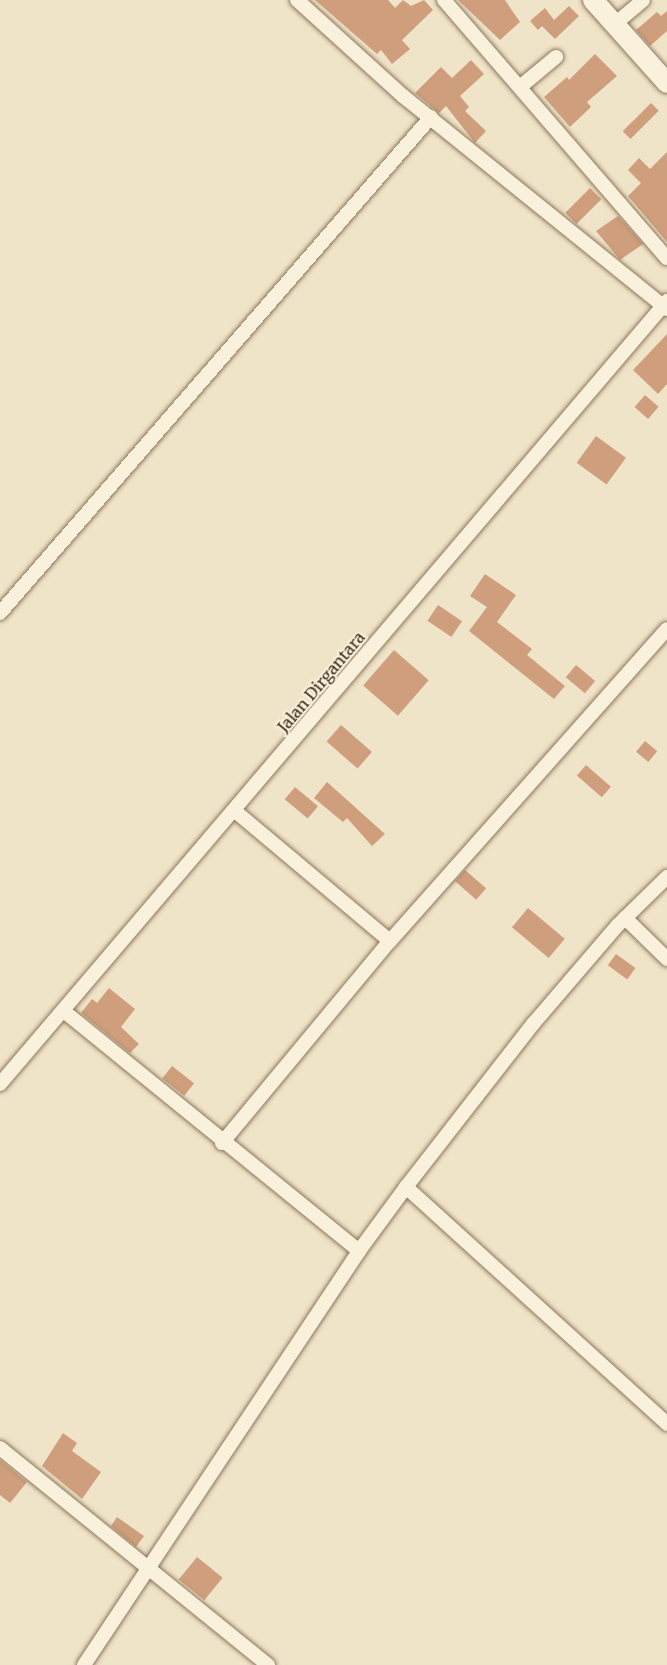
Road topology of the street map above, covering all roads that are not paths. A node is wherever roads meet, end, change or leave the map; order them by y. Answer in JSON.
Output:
{"nodes":[{"id":1,"x":297,"y":0,"type":"edge"},
{"id":2,"x":444,"y":0,"type":"edge"},
{"id":3,"x":593,"y":0,"type":"edge"},
{"id":4,"x":643,"y":0,"type":"edge"},
{"id":5,"x":616,"y":23,"type":"junction"},
{"id":6,"x":556,"y":57,"type":"dead end"},
{"id":7,"x":667,"y":83,"type":"edge"},
{"id":8,"x":520,"y":87,"type":"junction"},
{"id":9,"x":431,"y":117,"type":"junction"},
{"id":10,"x":667,"y":258,"type":"edge"},
{"id":11,"x":666,"y":305,"type":"edge"},
{"id":12,"x":0,"y":613,"type":"edge"},
{"id":13,"x":664,"y":637,"type":"edge"},
{"id":14,"x":234,"y":810,"type":"junction"},
{"id":15,"x":667,"y":877,"type":"edge"},
{"id":16,"x":625,"y":918,"type":"junction"},
{"id":17,"x":390,"y":941,"type":"junction"},
{"id":18,"x":667,"y":959,"type":"edge"},
{"id":19,"x":65,"y":1012,"type":"junction"},
{"id":20,"x":0,"y":1084,"type":"edge"},
{"id":21,"x":222,"y":1143,"type":"junction"},
{"id":22,"x":406,"y":1187,"type":"junction"},
{"id":23,"x":359,"y":1251,"type":"junction"},
{"id":24,"x":667,"y":1424,"type":"edge"},
{"id":25,"x":0,"y":1448,"type":"edge"},
{"id":26,"x":150,"y":1568,"type":"junction"},
{"id":27,"x":84,"y":1665,"type":"edge"},
{"id":28,"x":268,"y":1665,"type":"edge"}],
"edges":[{"from":1,"to":9,"type":"street"},
{"from":2,"to":8,"type":"street"},
{"from":3,"to":5,"type":"street"},
{"from":4,"to":5,"type":"street"},
{"from":5,"to":7,"type":"street"},
{"from":6,"to":8,"type":"street"},
{"from":8,"to":10,"type":"street"},
{"from":9,"to":11,"type":"street"},
{"from":9,"to":12,"type":"street"},
{"from":11,"to":14,"type":"street","name":"Jalan Dirgantara"},
{"from":13,"to":17,"type":"street"},
{"from":14,"to":17,"type":"street"},
{"from":14,"to":19,"type":"street","name":"Jalan Dirgantara"},
{"from":15,"to":16,"type":"street"},
{"from":16,"to":18,"type":"street"},
{"from":16,"to":22,"type":"street"},
{"from":17,"to":21,"type":"street"},
{"from":19,"to":20,"type":"street","name":"Jalan Dirgantara"},
{"from":19,"to":21,"type":"street"},
{"from":21,"to":23,"type":"street"},
{"from":22,"to":23,"type":"street"},
{"from":22,"to":24,"type":"street"},
{"from":23,"to":26,"type":"street"},
{"from":25,"to":26,"type":"street"},
{"from":26,"to":27,"type":"street"},
{"from":26,"to":28,"type":"street"}]}
